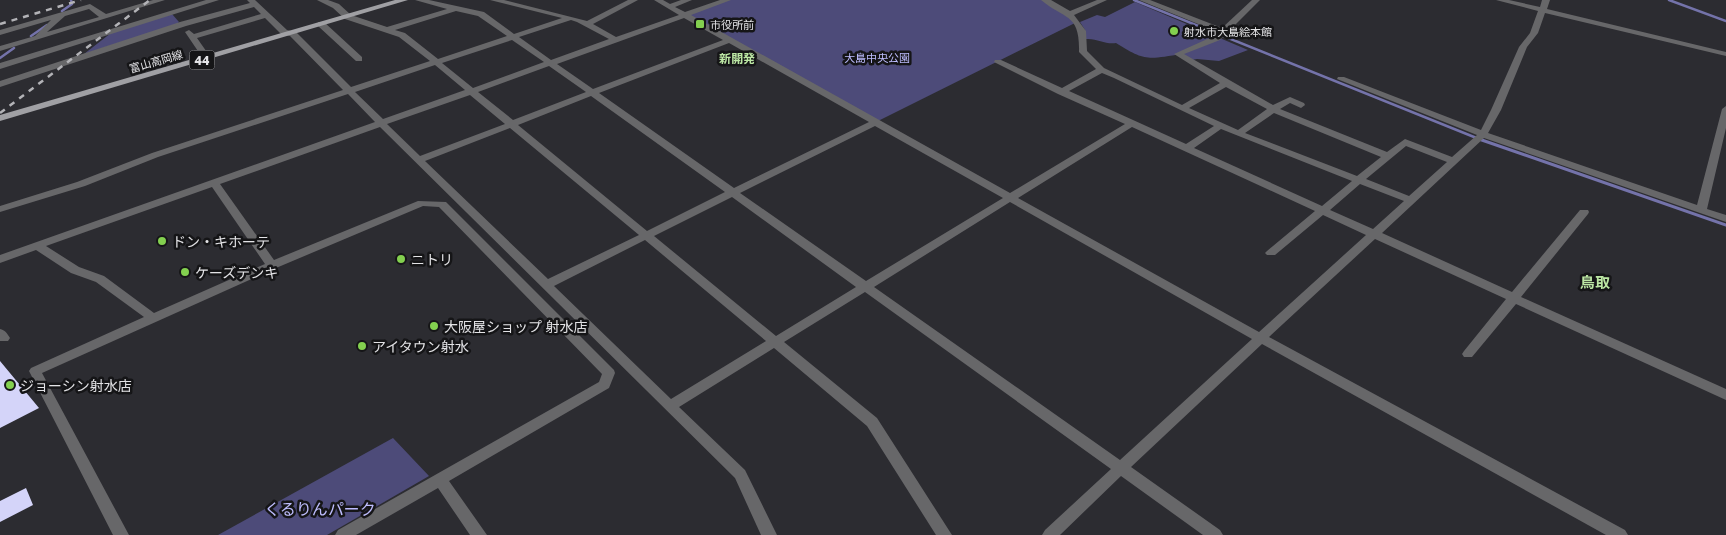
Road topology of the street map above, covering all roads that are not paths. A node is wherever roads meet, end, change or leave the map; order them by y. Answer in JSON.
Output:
{"nodes":[{"id":1,"x":161,"y":0,"type":"edge"},
{"id":2,"x":166,"y":0,"type":"edge"},
{"id":3,"x":215,"y":0,"type":"edge"},
{"id":4,"x":321,"y":0,"type":"edge"},
{"id":5,"x":404,"y":0,"type":"edge"},
{"id":6,"x":419,"y":0,"type":"edge"},
{"id":7,"x":494,"y":0,"type":"edge"},
{"id":8,"x":634,"y":0,"type":"edge"},
{"id":9,"x":658,"y":0,"type":"edge"},
{"id":10,"x":688,"y":0,"type":"edge"},
{"id":11,"x":727,"y":0,"type":"edge"},
{"id":12,"x":1045,"y":0,"type":"edge"},
{"id":13,"x":1103,"y":0,"type":"edge"},
{"id":14,"x":1143,"y":0,"type":"edge"},
{"id":15,"x":1256,"y":0,"type":"edge"},
{"id":16,"x":1500,"y":0,"type":"edge"},
{"id":17,"x":1546,"y":0,"type":"edge"},
{"id":18,"x":253,"y":2,"type":"edge"},
{"id":19,"x":670,"y":6,"type":"junction"},
{"id":20,"x":455,"y":9,"type":"junction"},
{"id":21,"x":1542,"y":9,"type":"junction"},
{"id":22,"x":174,"y":11,"type":"junction"},
{"id":23,"x":62,"y":14,"type":"junction"},
{"id":24,"x":1068,"y":14,"type":"junction"},
{"id":25,"x":267,"y":15,"type":"junction"},
{"id":26,"x":684,"y":15,"type":"junction"},
{"id":27,"x":348,"y":16,"type":"junction"},
{"id":28,"x":104,"y":17,"type":"junction"},
{"id":29,"x":570,"y":18,"type":"junction"},
{"id":30,"x":589,"y":23,"type":"junction"},
{"id":31,"x":183,"y":24,"type":"junction"},
{"id":32,"x":321,"y":24,"type":"junction"},
{"id":33,"x":386,"y":30,"type":"junction"},
{"id":34,"x":1225,"y":32,"type":"junction"},
{"id":35,"x":0,"y":33,"type":"edge"},
{"id":36,"x":289,"y":34,"type":"junction"},
{"id":37,"x":513,"y":36,"type":"junction"},
{"id":38,"x":192,"y":37,"type":"junction"},
{"id":39,"x":33,"y":39,"type":"junction"},
{"id":40,"x":616,"y":40,"type":"junction"},
{"id":41,"x":729,"y":40,"type":"junction"},
{"id":42,"x":0,"y":49,"type":"edge"},
{"id":43,"x":1726,"y":54,"type":"edge"},
{"id":44,"x":207,"y":58,"type":"junction"},
{"id":45,"x":359,"y":59,"type":"dead end"},
{"id":46,"x":0,"y":62,"type":"edge"},
{"id":47,"x":437,"y":62,"type":"junction"},
{"id":48,"x":998,"y":62,"type":"dead end"},
{"id":49,"x":550,"y":63,"type":"junction"},
{"id":50,"x":0,"y":66,"type":"edge"},
{"id":51,"x":1100,"y":70,"type":"junction"},
{"id":52,"x":1341,"y":79,"type":"dead end"},
{"id":53,"x":1226,"y":83,"type":"junction"},
{"id":54,"x":0,"y":84,"type":"edge"},
{"id":55,"x":350,"y":91,"type":"junction"},
{"id":56,"x":471,"y":91,"type":"junction"},
{"id":57,"x":1061,"y":92,"type":"junction"},
{"id":58,"x":592,"y":93,"type":"junction"},
{"id":59,"x":1300,"y":105,"type":"dead end"},
{"id":60,"x":1183,"y":108,"type":"junction"},
{"id":61,"x":1273,"y":109,"type":"junction"},
{"id":62,"x":1726,"y":109,"type":"edge"},
{"id":63,"x":0,"y":118,"type":"edge"},
{"id":64,"x":876,"y":122,"type":"junction"},
{"id":65,"x":381,"y":124,"type":"junction"},
{"id":66,"x":1131,"y":124,"type":"junction"},
{"id":67,"x":512,"y":125,"type":"junction"},
{"id":68,"x":1221,"y":126,"type":"junction"},
{"id":69,"x":1239,"y":133,"type":"junction"},
{"id":70,"x":1483,"y":134,"type":"junction"},
{"id":71,"x":1186,"y":149,"type":"junction"},
{"id":72,"x":1387,"y":156,"type":"junction"},
{"id":73,"x":419,"y":160,"type":"junction"},
{"id":74,"x":1454,"y":161,"type":"junction"},
{"id":75,"x":1360,"y":179,"type":"junction"},
{"id":76,"x":214,"y":183,"type":"junction"},
{"id":77,"x":732,"y":192,"type":"junction"},
{"id":78,"x":1011,"y":197,"type":"junction"},
{"id":79,"x":1410,"y":200,"type":"junction"},
{"id":80,"x":0,"y":209,"type":"edge"},
{"id":81,"x":1701,"y":210,"type":"junction"},
{"id":82,"x":1324,"y":211,"type":"junction"},
{"id":83,"x":1584,"y":212,"type":"dead end"},
{"id":84,"x":1726,"y":218,"type":"edge"},
{"id":85,"x":646,"y":234,"type":"junction"},
{"id":86,"x":1375,"y":234,"type":"junction"},
{"id":87,"x":38,"y":246,"type":"junction"},
{"id":88,"x":1271,"y":253,"type":"dead end"},
{"id":89,"x":0,"y":259,"type":"edge"},
{"id":90,"x":272,"y":265,"type":"junction"},
{"id":91,"x":546,"y":285,"type":"junction"},
{"id":92,"x":865,"y":287,"type":"junction"},
{"id":93,"x":1514,"y":298,"type":"junction"},
{"id":94,"x":153,"y":318,"type":"junction"},
{"id":95,"x":1262,"y":339,"type":"junction"},
{"id":96,"x":775,"y":341,"type":"junction"},
{"id":97,"x":1468,"y":354,"type":"dead end"},
{"id":98,"x":1726,"y":395,"type":"edge"},
{"id":99,"x":670,"y":406,"type":"junction"},
{"id":100,"x":1120,"y":468,"type":"junction"},
{"id":101,"x":440,"y":480,"type":"junction"},
{"id":102,"x":121,"y":535,"type":"edge"},
{"id":103,"x":343,"y":535,"type":"edge"},
{"id":104,"x":479,"y":535,"type":"edge"},
{"id":105,"x":768,"y":535,"type":"edge"},
{"id":106,"x":944,"y":535,"type":"edge"},
{"id":107,"x":1050,"y":535,"type":"edge"},
{"id":108,"x":1215,"y":535,"type":"edge"},
{"id":109,"x":1620,"y":535,"type":"edge"}],
"edges":[{"from":1,"to":28,"type":"street"},
{"from":2,"to":22,"type":"street"},
{"from":3,"to":22,"type":"street"},
{"from":4,"to":27,"type":"street"},
{"from":5,"to":27,"type":"main road","name":"富山高岡線","number":"44"},
{"from":6,"to":20,"type":"street"},
{"from":7,"to":29,"type":"street"},
{"from":8,"to":30,"type":"street"},
{"from":9,"to":19,"type":"street"},
{"from":10,"to":19,"type":"street"},
{"from":11,"to":26,"type":"street"},
{"from":12,"to":24,"type":"street"},
{"from":13,"to":24,"type":"street"},
{"from":14,"to":34,"type":"street"},
{"from":15,"to":34,"type":"street"},
{"from":16,"to":21,"type":"street"},
{"from":17,"to":21,"type":"street"},
{"from":18,"to":25,"type":"street"},
{"from":18,"to":31,"type":"street"},
{"from":19,"to":26,"type":"street"},
{"from":20,"to":33,"type":"street"},
{"from":20,"to":37,"type":"street"},
{"from":21,"to":43,"type":"street"},
{"from":21,"to":70,"type":"street"},
{"from":22,"to":31,"type":"street"},
{"from":22,"to":50,"type":"street"},
{"from":23,"to":28,"type":"street"},
{"from":23,"to":35,"type":"street"},
{"from":23,"to":39,"type":"street"},
{"from":24,"to":51,"type":"street"},
{"from":25,"to":36,"type":"street"},
{"from":25,"to":38,"type":"street"},
{"from":26,"to":40,"type":"street"},
{"from":26,"to":41,"type":"street"},
{"from":27,"to":32,"type":"main road","name":"富山高岡線","number":"44"},
{"from":27,"to":33,"type":"street"},
{"from":28,"to":39,"type":"street"},
{"from":29,"to":30,"type":"street"},
{"from":29,"to":37,"type":"street"},
{"from":30,"to":40,"type":"street"},
{"from":31,"to":38,"type":"street"},
{"from":31,"to":54,"type":"street"},
{"from":32,"to":36,"type":"main road","name":"富山高岡線","number":"44"},
{"from":32,"to":45,"type":"street"},
{"from":33,"to":47,"type":"street"},
{"from":34,"to":53,"type":"street"},
{"from":36,"to":44,"type":"main road","name":"富山高岡線","number":"44"},
{"from":36,"to":55,"type":"street"},
{"from":37,"to":47,"type":"street"},
{"from":37,"to":49,"type":"street"},
{"from":38,"to":44,"type":"street"},
{"from":39,"to":42,"type":"street"},
{"from":39,"to":46,"type":"street"},
{"from":40,"to":49,"type":"street"},
{"from":41,"to":58,"type":"street"},
{"from":41,"to":64,"type":"street"},
{"from":44,"to":63,"type":"main road","name":"富山高岡線","number":"44"},
{"from":47,"to":55,"type":"street"},
{"from":47,"to":56,"type":"street"},
{"from":48,"to":57,"type":"street"},
{"from":49,"to":56,"type":"street"},
{"from":49,"to":58,"type":"street"},
{"from":51,"to":57,"type":"street"},
{"from":51,"to":60,"type":"street"},
{"from":52,"to":70,"type":"street"},
{"from":53,"to":60,"type":"street"},
{"from":53,"to":61,"type":"street"},
{"from":55,"to":65,"type":"street"},
{"from":55,"to":80,"type":"street"},
{"from":56,"to":65,"type":"street"},
{"from":56,"to":67,"type":"street"},
{"from":57,"to":66,"type":"street"},
{"from":58,"to":67,"type":"street"},
{"from":58,"to":77,"type":"street"},
{"from":59,"to":61,"type":"street"},
{"from":60,"to":68,"type":"street"},
{"from":61,"to":69,"type":"street"},
{"from":61,"to":72,"type":"street"},
{"from":62,"to":81,"type":"street"},
{"from":64,"to":77,"type":"street"},
{"from":64,"to":78,"type":"street"},
{"from":65,"to":73,"type":"street"},
{"from":65,"to":76,"type":"street"},
{"from":66,"to":71,"type":"street"},
{"from":66,"to":78,"type":"street"},
{"from":67,"to":73,"type":"street"},
{"from":67,"to":85,"type":"street"},
{"from":68,"to":69,"type":"street"},
{"from":68,"to":71,"type":"street"},
{"from":69,"to":75,"type":"street"},
{"from":70,"to":74,"type":"street"},
{"from":70,"to":81,"type":"street"},
{"from":71,"to":82,"type":"street"},
{"from":72,"to":74,"type":"street"},
{"from":72,"to":75,"type":"street"},
{"from":73,"to":91,"type":"street"},
{"from":74,"to":79,"type":"street"},
{"from":75,"to":79,"type":"street"},
{"from":75,"to":82,"type":"street"},
{"from":76,"to":87,"type":"street"},
{"from":76,"to":90,"type":"street"},
{"from":77,"to":85,"type":"street"},
{"from":77,"to":92,"type":"street"},
{"from":78,"to":92,"type":"street"},
{"from":78,"to":95,"type":"street"},
{"from":79,"to":86,"type":"street"},
{"from":81,"to":84,"type":"street"},
{"from":82,"to":86,"type":"street"},
{"from":82,"to":88,"type":"street"},
{"from":83,"to":93,"type":"street"},
{"from":85,"to":91,"type":"street"},
{"from":85,"to":96,"type":"street"},
{"from":86,"to":93,"type":"street"},
{"from":86,"to":95,"type":"street"},
{"from":87,"to":89,"type":"street"},
{"from":87,"to":94,"type":"street"},
{"from":90,"to":94,"type":"street"},
{"from":90,"to":101,"type":"street"},
{"from":91,"to":99,"type":"street"},
{"from":92,"to":96,"type":"street"},
{"from":92,"to":100,"type":"street"},
{"from":93,"to":97,"type":"street"},
{"from":93,"to":98,"type":"street"},
{"from":94,"to":102,"type":"street"},
{"from":95,"to":100,"type":"street"},
{"from":95,"to":109,"type":"street"},
{"from":96,"to":99,"type":"street"},
{"from":96,"to":106,"type":"street"},
{"from":99,"to":105,"type":"street"},
{"from":100,"to":107,"type":"street"},
{"from":100,"to":108,"type":"street"},
{"from":101,"to":103,"type":"street"},
{"from":101,"to":104,"type":"street"}]}
